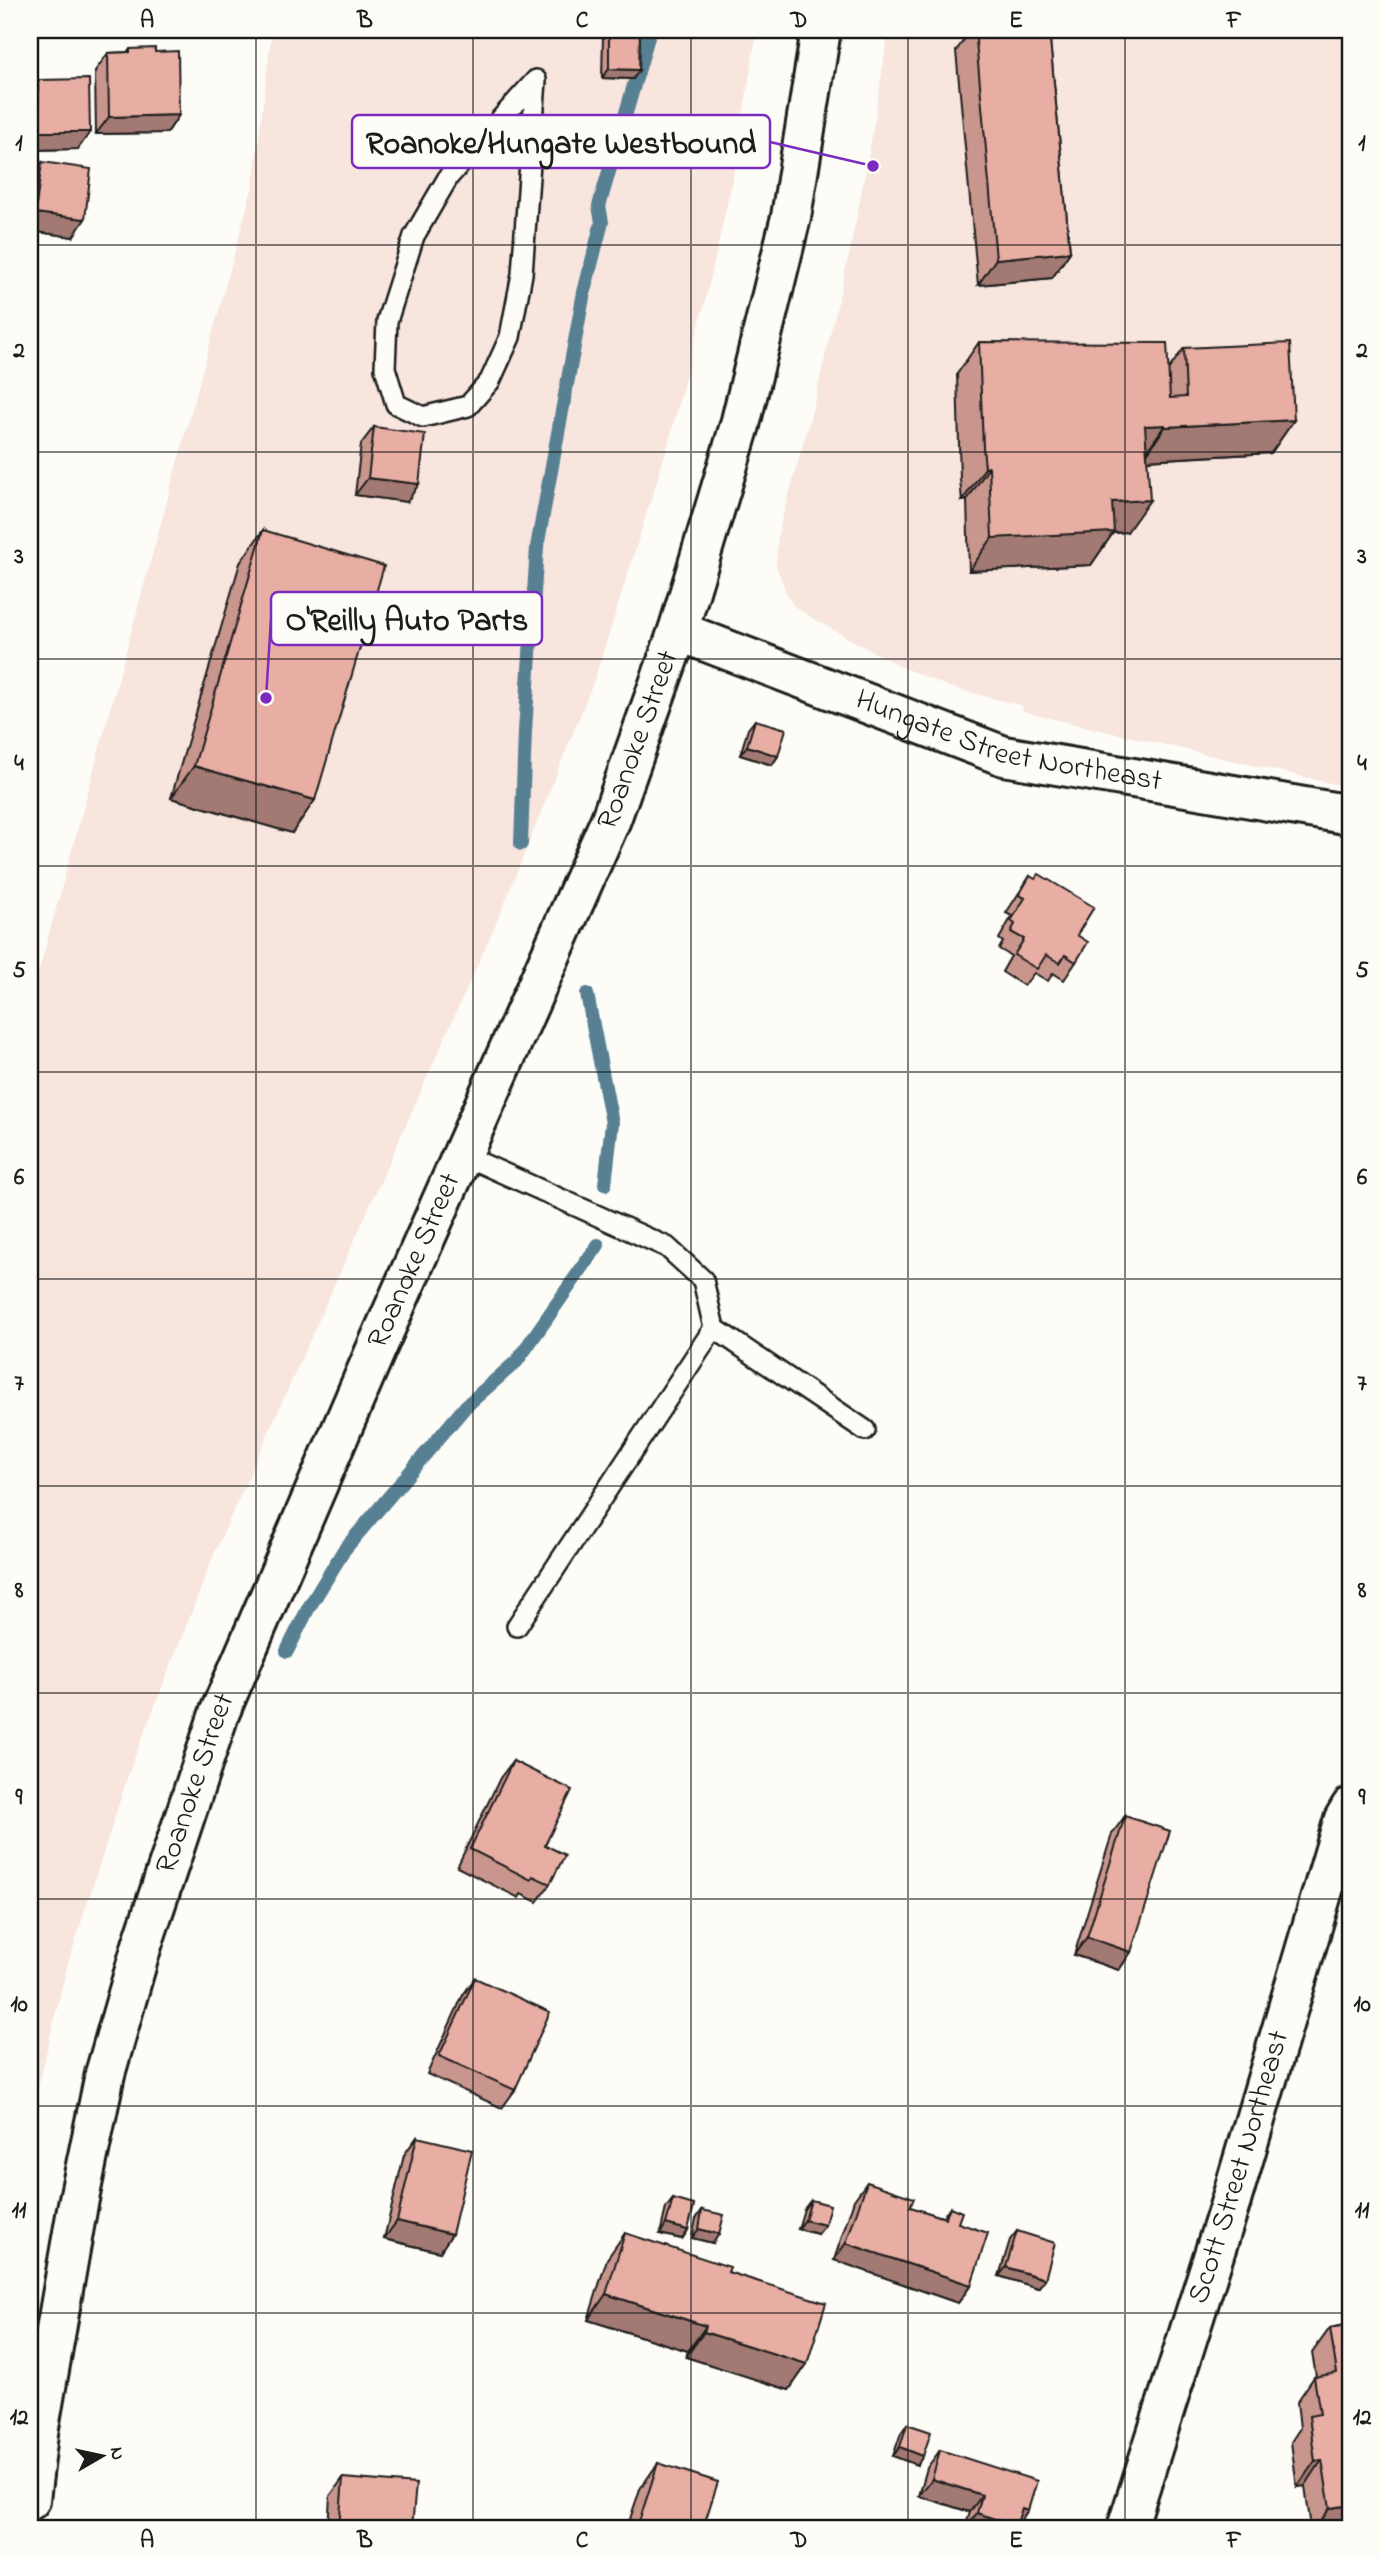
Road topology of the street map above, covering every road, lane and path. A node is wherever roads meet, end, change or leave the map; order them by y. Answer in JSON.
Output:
{"nodes":[{"id":1,"x":821,"y":30,"type":"edge"},
{"id":2,"x":536,"y":80,"type":"joint"},
{"id":3,"x":678,"y":631,"type":"junction"},
{"id":4,"x":1351,"y":815,"type":"edge"},
{"id":5,"x":463,"y":1156,"type":"junction"},
{"id":6,"x":715,"y":1328,"type":"junction"},
{"id":7,"x":865,"y":1430,"type":"dead end"},
{"id":8,"x":517,"y":1626,"type":"dead end"},
{"id":9,"x":1351,"y":1807,"type":"edge"},
{"id":10,"x":30,"y":2500,"type":"edge"},
{"id":11,"x":1127,"y":2528,"type":"edge"}],
"edges":[{"from":1,"to":3,"type":"main road","name":"Roanoke Street"},
{"from":2,"to":2,"type":"lane"},
{"from":3,"to":4,"type":"main road","name":"Hungate Street Northeast"},
{"from":3,"to":5,"type":"main road","name":"Roanoke Street"},
{"from":5,"to":6,"type":"lane"},
{"from":5,"to":10,"type":"main road","name":"Roanoke Street"},
{"from":6,"to":7,"type":"lane"},
{"from":6,"to":8,"type":"lane"},
{"from":9,"to":11,"type":"main road","name":"Scott Street Northeast"}]}
